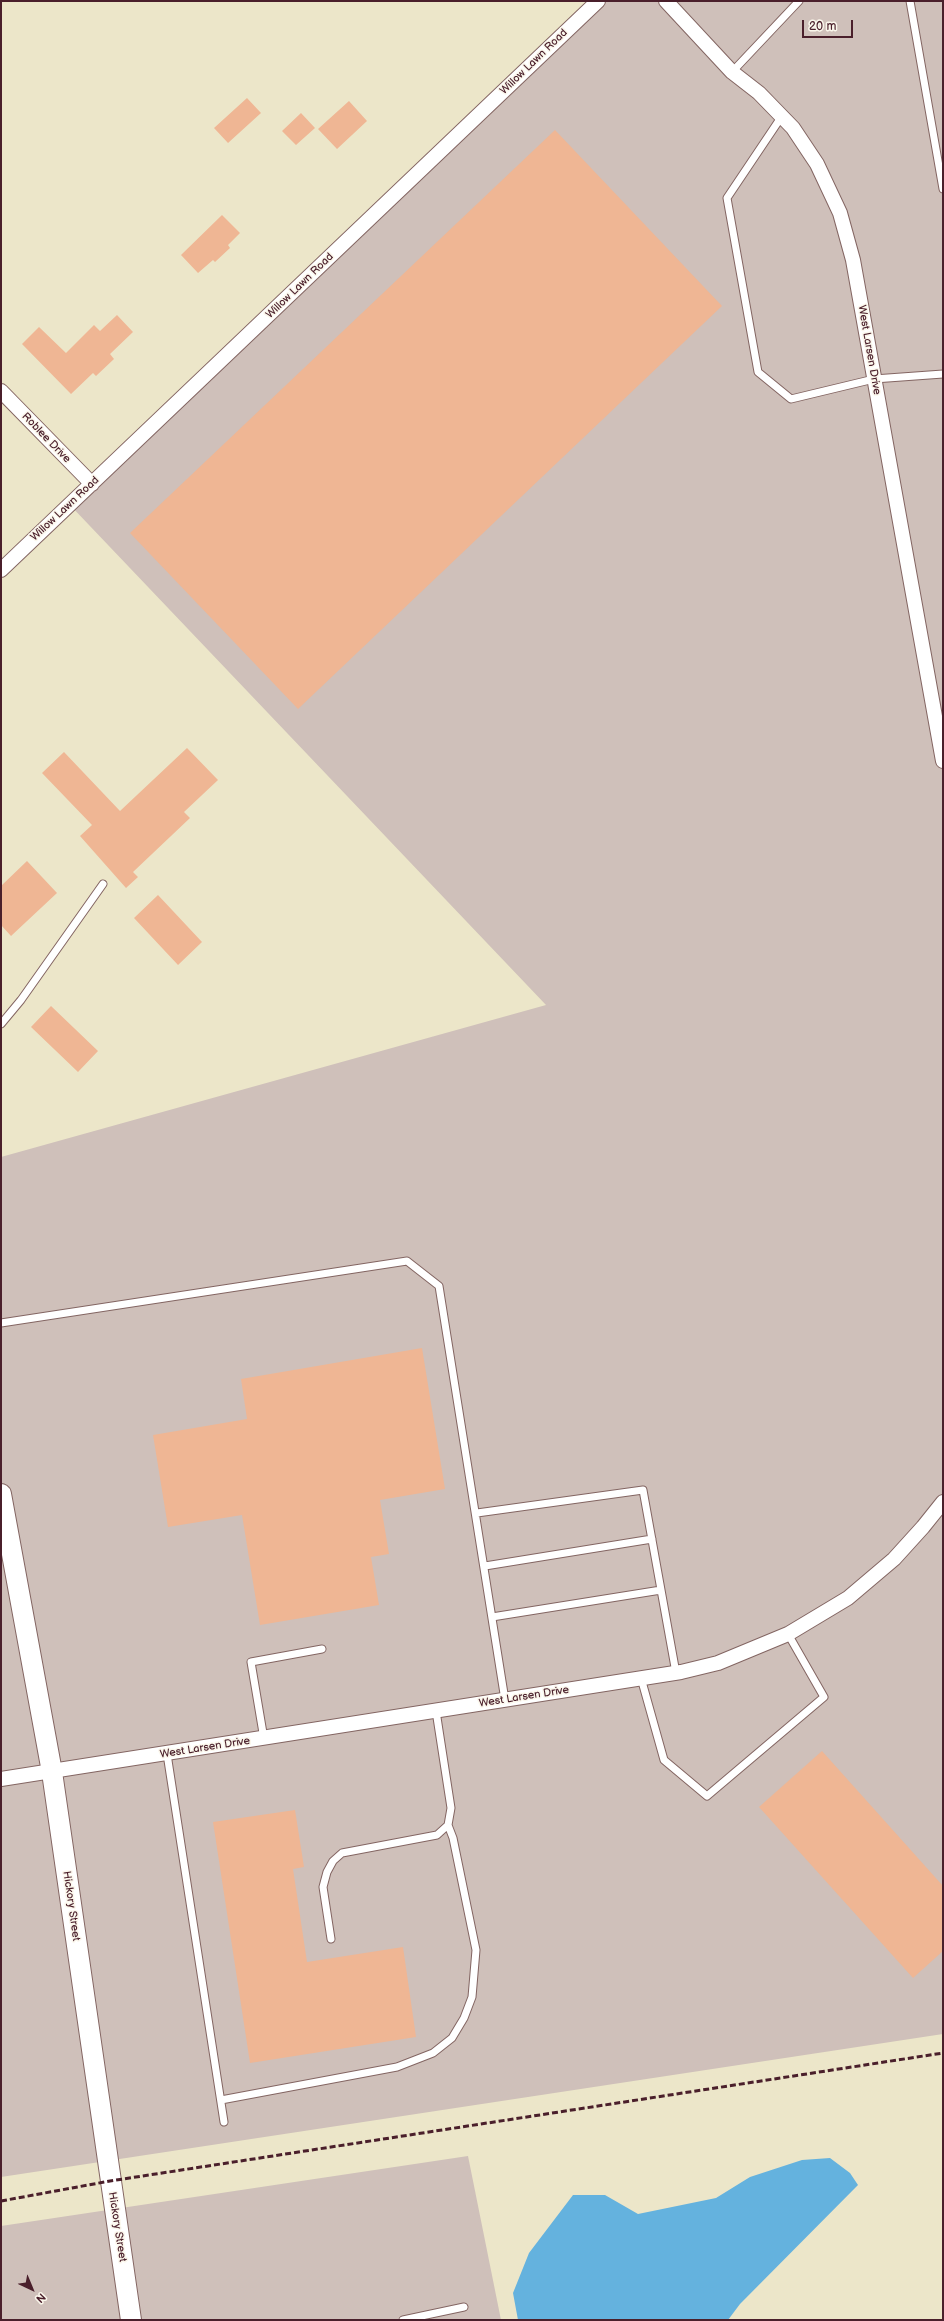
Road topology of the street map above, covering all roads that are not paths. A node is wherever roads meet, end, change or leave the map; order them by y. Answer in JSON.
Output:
{"nodes":[{"id":1,"x":598,"y":1,"type":"edge"},
{"id":2,"x":666,"y":1,"type":"edge"},
{"id":3,"x":799,"y":1,"type":"edge"},
{"id":4,"x":910,"y":1,"type":"edge"},
{"id":5,"x":732,"y":72,"type":"junction"},
{"id":6,"x":782,"y":116,"type":"junction"},
{"id":7,"x":943,"y":189,"type":"edge"},
{"id":8,"x":943,"y":374,"type":"edge"},
{"id":9,"x":874,"y":380,"type":"junction"},
{"id":10,"x":1,"y":392,"type":"edge"},
{"id":11,"x":92,"y":484,"type":"junction"},
{"id":12,"x":1,"y":570,"type":"edge"},
{"id":13,"x":943,"y":761,"type":"edge"},
{"id":14,"x":103,"y":884,"type":"dead end"},
{"id":15,"x":1,"y":1024,"type":"edge"},
{"id":16,"x":1,"y":1323,"type":"edge"},
{"id":17,"x":1,"y":1494,"type":"edge"},
{"id":18,"x":943,"y":1502,"type":"edge"},
{"id":19,"x":477,"y":1513,"type":"junction"},
{"id":20,"x":652,"y":1539,"type":"junction"},
{"id":21,"x":485,"y":1566,"type":"junction"},
{"id":22,"x":661,"y":1590,"type":"junction"},
{"id":23,"x":492,"y":1617,"type":"junction"},
{"id":24,"x":788,"y":1634,"type":"junction"},
{"id":25,"x":322,"y":1649,"type":"dead end"},
{"id":26,"x":676,"y":1673,"type":"junction"},
{"id":27,"x":641,"y":1678,"type":"junction"},
{"id":28,"x":505,"y":1700,"type":"junction"},
{"id":29,"x":436,"y":1711,"type":"junction"},
{"id":30,"x":264,"y":1739,"type":"junction"},
{"id":31,"x":167,"y":1754,"type":"junction"},
{"id":32,"x":52,"y":1772,"type":"junction"},
{"id":33,"x":1,"y":1779,"type":"edge"},
{"id":34,"x":448,"y":1825,"type":"junction"},
{"id":35,"x":331,"y":1939,"type":"dead end"},
{"id":36,"x":221,"y":2100,"type":"junction"},
{"id":37,"x":224,"y":2122,"type":"dead end"},
{"id":38,"x":464,"y":2307,"type":"dead end"},
{"id":39,"x":131,"y":2320,"type":"edge"},
{"id":40,"x":403,"y":2320,"type":"edge"}],
"edges":[{"from":1,"to":11,"type":"street","name":"Willow Lawn Road"},
{"from":2,"to":5,"type":"street","name":"West Larsen Drive"},
{"from":3,"to":5,"type":"lane"},
{"from":4,"to":7,"type":"lane"},
{"from":5,"to":6,"type":"street","name":"West Larsen Drive"},
{"from":6,"to":9,"type":"street","name":"West Larsen Drive"},
{"from":6,"to":9,"type":"lane"},
{"from":8,"to":9,"type":"lane"},
{"from":9,"to":13,"type":"street","name":"West Larsen Drive"},
{"from":10,"to":11,"type":"street","name":"Roblee Drive"},
{"from":11,"to":12,"type":"street","name":"Willow Lawn Road"},
{"from":14,"to":15,"type":"lane"},
{"from":16,"to":19,"type":"lane"},
{"from":17,"to":32,"type":"street","name":"Hickory Street"},
{"from":18,"to":24,"type":"street","name":"West Larsen Drive"},
{"from":19,"to":20,"type":"lane"},
{"from":19,"to":21,"type":"lane"},
{"from":20,"to":21,"type":"lane"},
{"from":20,"to":22,"type":"lane"},
{"from":21,"to":23,"type":"lane"},
{"from":22,"to":23,"type":"lane"},
{"from":22,"to":26,"type":"lane"},
{"from":23,"to":28,"type":"lane"},
{"from":24,"to":26,"type":"street","name":"West Larsen Drive"},
{"from":24,"to":27,"type":"lane"},
{"from":25,"to":30,"type":"lane"},
{"from":26,"to":27,"type":"street","name":"West Larsen Drive"},
{"from":27,"to":28,"type":"street","name":"West Larsen Drive"},
{"from":28,"to":29,"type":"street","name":"West Larsen Drive"},
{"from":29,"to":30,"type":"street","name":"West Larsen Drive"},
{"from":29,"to":34,"type":"lane"},
{"from":30,"to":31,"type":"street","name":"West Larsen Drive"},
{"from":31,"to":32,"type":"street","name":"West Larsen Drive"},
{"from":31,"to":36,"type":"lane"},
{"from":32,"to":33,"type":"street","name":"West Larsen Drive"},
{"from":32,"to":39,"type":"street","name":"Hickory Street"},
{"from":34,"to":35,"type":"lane"},
{"from":34,"to":36,"type":"lane"},
{"from":36,"to":37,"type":"lane"},
{"from":38,"to":40,"type":"lane"}]}
